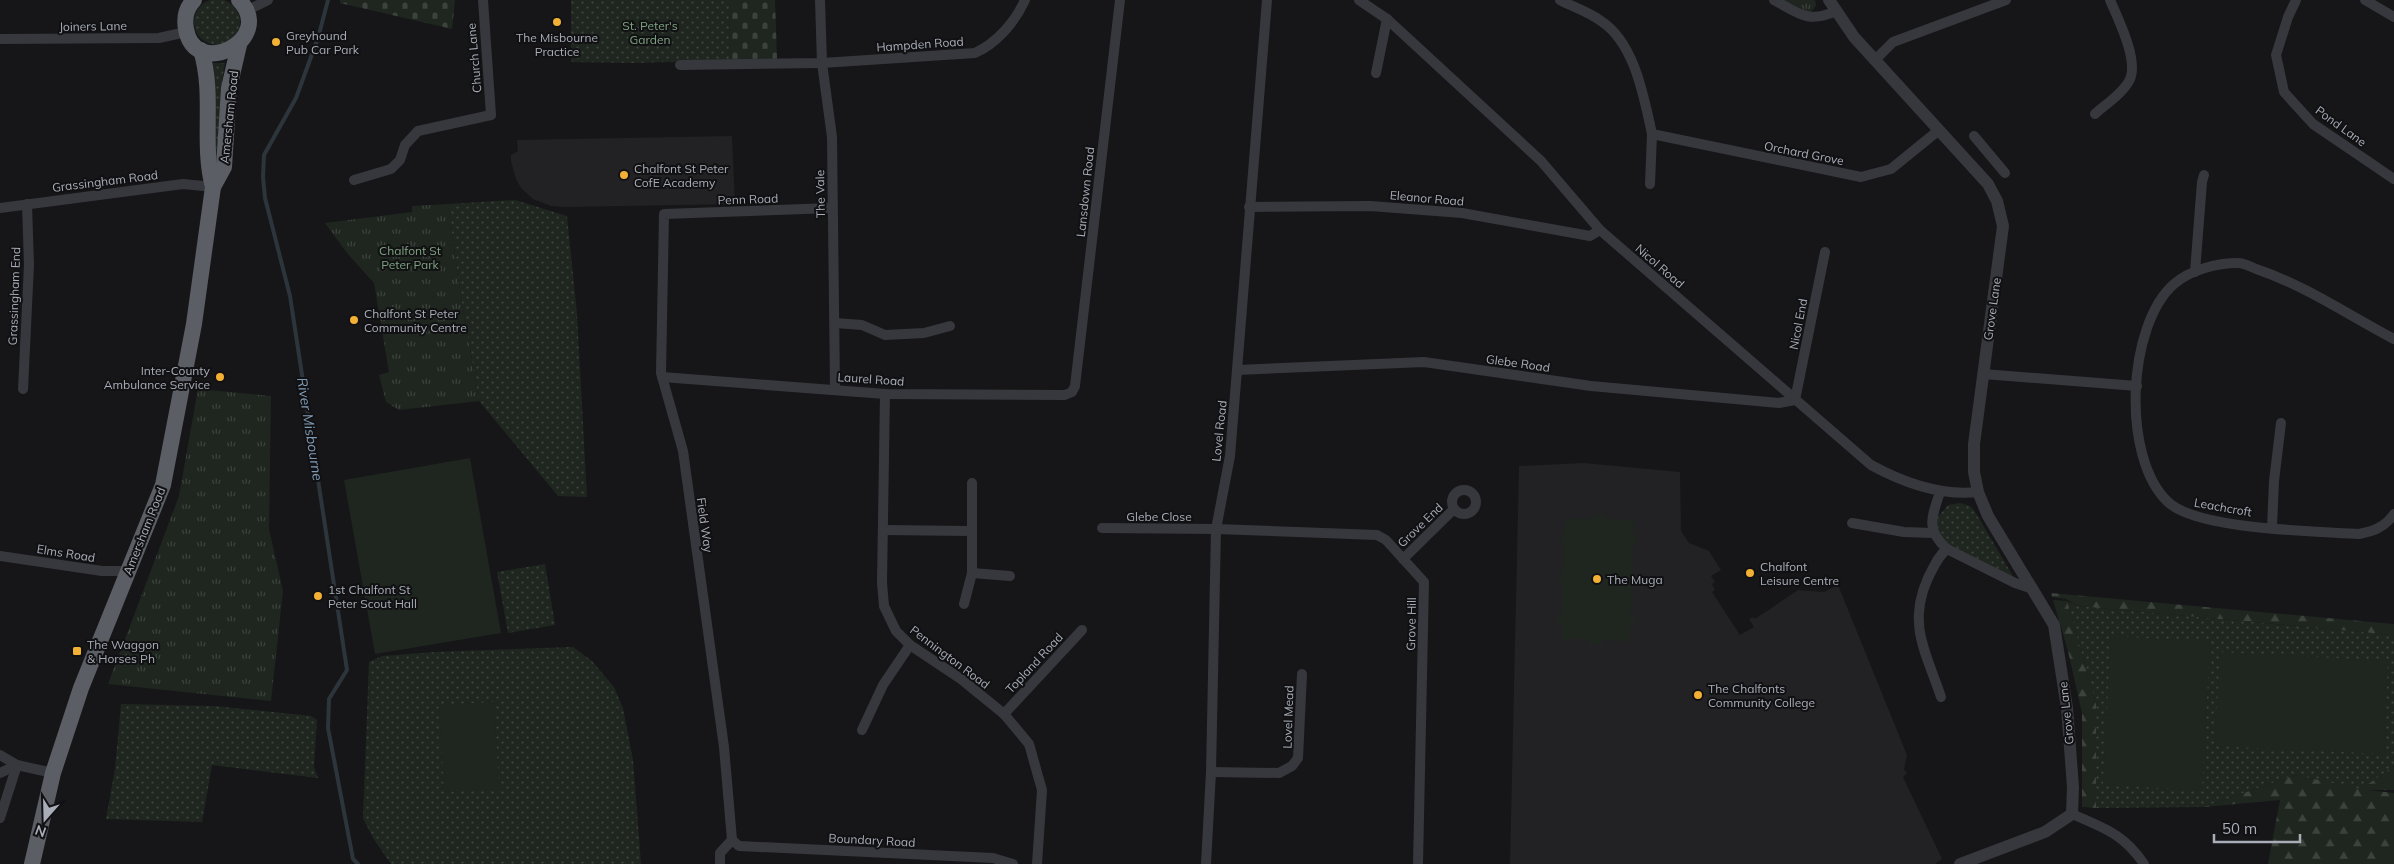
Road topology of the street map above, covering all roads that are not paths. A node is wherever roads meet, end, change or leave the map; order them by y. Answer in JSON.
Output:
{"nodes":[{"id":1,"x":194,"y":0,"type":"edge"},
{"id":2,"x":268,"y":0,"type":"edge"},
{"id":3,"x":483,"y":0,"type":"edge"},
{"id":4,"x":820,"y":0,"type":"edge"},
{"id":5,"x":1025,"y":0,"type":"edge"},
{"id":6,"x":1120,"y":0,"type":"edge"},
{"id":7,"x":1267,"y":0,"type":"edge"},
{"id":8,"x":1359,"y":0,"type":"edge"},
{"id":9,"x":1560,"y":0,"type":"edge"},
{"id":10,"x":1774,"y":0,"type":"edge"},
{"id":11,"x":2006,"y":0,"type":"edge"},
{"id":12,"x":2110,"y":0,"type":"edge"},
{"id":13,"x":2296,"y":0,"type":"edge"},
{"id":14,"x":2365,"y":0,"type":"edge"},
{"id":15,"x":242,"y":5,"type":"edge"},
{"id":16,"x":1832,"y":6,"type":"edge"},
{"id":17,"x":2394,"y":17,"type":"edge"},
{"id":18,"x":1387,"y":19,"type":"junction"},
{"id":19,"x":186,"y":32,"type":"junction"},
{"id":20,"x":0,"y":39,"type":"edge"},
{"id":21,"x":238,"y":44,"type":"junction"},
{"id":22,"x":201,"y":50,"type":"junction"},
{"id":23,"x":1876,"y":59,"type":"junction"},
{"id":24,"x":822,"y":63,"type":"junction"},
{"id":25,"x":680,"y":65,"type":"dead end"},
{"id":26,"x":1376,"y":74,"type":"dead end"},
{"id":27,"x":2095,"y":114,"type":"dead end"},
{"id":28,"x":1939,"y":130,"type":"junction"},
{"id":29,"x":1652,"y":134,"type":"junction"},
{"id":30,"x":1974,"y":136,"type":"dead end"},
{"id":31,"x":1984,"y":152,"type":"junction"},
{"id":32,"x":1972,"y":165,"type":"junction"},
{"id":33,"x":2005,"y":173,"type":"dead end"},
{"id":34,"x":2204,"y":175,"type":"dead end"},
{"id":35,"x":2394,"y":178,"type":"edge"},
{"id":36,"x":354,"y":180,"type":"dead end"},
{"id":37,"x":1650,"y":184,"type":"dead end"},
{"id":38,"x":213,"y":187,"type":"junction"},
{"id":39,"x":27,"y":204,"type":"junction"},
{"id":40,"x":1249,"y":207,"type":"junction"},
{"id":41,"x":0,"y":208,"type":"edge"},
{"id":42,"x":832,"y":208,"type":"junction"},
{"id":43,"x":664,"y":214,"type":"joint"},
{"id":44,"x":1600,"y":230,"type":"junction"},
{"id":45,"x":1825,"y":252,"type":"dead end"},
{"id":46,"x":2195,"y":272,"type":"junction"},
{"id":47,"x":835,"y":323,"type":"junction"},
{"id":48,"x":950,"y":326,"type":"dead end"},
{"id":49,"x":2394,"y":339,"type":"edge"},
{"id":50,"x":1237,"y":370,"type":"junction"},
{"id":51,"x":1983,"y":374,"type":"junction"},
{"id":52,"x":662,"y":377,"type":"junction"},
{"id":53,"x":1075,"y":386,"type":"joint"},
{"id":54,"x":2137,"y":386,"type":"junction"},
{"id":55,"x":23,"y":389,"type":"dead end"},
{"id":56,"x":834,"y":389,"type":"junction"},
{"id":57,"x":885,"y":394,"type":"junction"},
{"id":58,"x":1795,"y":400,"type":"junction"},
{"id":59,"x":2281,"y":422,"type":"dead end"},
{"id":60,"x":972,"y":484,"type":"dead end"},
{"id":61,"x":1940,"y":492,"type":"junction"},
{"id":62,"x":1978,"y":492,"type":"junction"},
{"id":63,"x":1454,"y":510,"type":"dead end"},
{"id":64,"x":2392,"y":521,"type":"edge"},
{"id":65,"x":1852,"y":524,"type":"dead end"},
{"id":66,"x":2272,"y":527,"type":"junction"},
{"id":67,"x":1102,"y":528,"type":"dead end"},
{"id":68,"x":1216,"y":529,"type":"junction"},
{"id":69,"x":883,"y":530,"type":"junction"},
{"id":70,"x":970,"y":531,"type":"junction"},
{"id":71,"x":1933,"y":533,"type":"junction"},
{"id":72,"x":1947,"y":549,"type":"junction"},
{"id":73,"x":0,"y":556,"type":"edge"},
{"id":74,"x":1403,"y":559,"type":"junction"},
{"id":75,"x":128,"y":570,"type":"junction"},
{"id":76,"x":972,"y":573,"type":"junction"},
{"id":77,"x":1010,"y":576,"type":"dead end"},
{"id":78,"x":2033,"y":589,"type":"junction"},
{"id":79,"x":964,"y":604,"type":"dead end"},
{"id":80,"x":1082,"y":630,"type":"dead end"},
{"id":81,"x":910,"y":645,"type":"junction"},
{"id":82,"x":1302,"y":674,"type":"dead end"},
{"id":83,"x":1941,"y":697,"type":"dead end"},
{"id":84,"x":1004,"y":714,"type":"junction"},
{"id":85,"x":862,"y":730,"type":"dead end"},
{"id":86,"x":0,"y":755,"type":"edge"},
{"id":87,"x":17,"y":765,"type":"junction"},
{"id":88,"x":0,"y":772,"type":"edge"},
{"id":89,"x":1211,"y":772,"type":"junction"},
{"id":90,"x":53,"y":773,"type":"junction"},
{"id":91,"x":2072,"y":814,"type":"junction"},
{"id":92,"x":0,"y":818,"type":"edge"},
{"id":93,"x":732,"y":840,"type":"junction"},
{"id":94,"x":32,"y":864,"type":"edge"},
{"id":95,"x":720,"y":864,"type":"edge"},
{"id":96,"x":1013,"y":864,"type":"edge"},
{"id":97,"x":1037,"y":864,"type":"edge"},
{"id":98,"x":1206,"y":864,"type":"edge"},
{"id":99,"x":1418,"y":864,"type":"edge"},
{"id":100,"x":1960,"y":864,"type":"edge"},
{"id":101,"x":2144,"y":864,"type":"edge"}],
"edges":[{"from":1,"to":19,"type":"highway"},
{"from":2,"to":15,"type":"street"},
{"from":3,"to":36,"type":"street","name":"Church Lane"},
{"from":4,"to":24,"type":"street","name":"The Vale"},
{"from":5,"to":24,"type":"street","name":"Hampden Road"},
{"from":6,"to":53,"type":"street","name":"Lansdown Road"},
{"from":7,"to":40,"type":"street","name":"Lovel Road"},
{"from":8,"to":18,"type":"street","name":"Nicol Road"},
{"from":9,"to":29,"type":"street"},
{"from":10,"to":16,"type":"street"},
{"from":11,"to":23,"type":"street"},
{"from":12,"to":27,"type":"street"},
{"from":13,"to":35,"type":"street","name":"Pond Lane"},
{"from":14,"to":17,"type":"street"},
{"from":15,"to":21,"type":"highway","name":"Amersham Road"},
{"from":16,"to":23,"type":"street","name":"Grove Lane"},
{"from":18,"to":26,"type":"street"},
{"from":18,"to":44,"type":"street","name":"Nicol Road"},
{"from":19,"to":20,"type":"street","name":"Joiners Lane"},
{"from":19,"to":22,"type":"highway"},
{"from":21,"to":22,"type":"highway"},
{"from":21,"to":38,"type":"highway","name":"Amersham Road"},
{"from":22,"to":38,"type":"highway","name":"Amersham Road"},
{"from":23,"to":28,"type":"street","name":"Grove Lane"},
{"from":24,"to":25,"type":"street","name":"Hampden Road"},
{"from":24,"to":42,"type":"street","name":"The Vale"},
{"from":28,"to":29,"type":"street","name":"Orchard Grove"},
{"from":28,"to":32,"type":"street","name":"Grove Lane"},
{"from":29,"to":37,"type":"street"},
{"from":30,"to":31,"type":"street"},
{"from":31,"to":32,"type":"street"},
{"from":31,"to":33,"type":"street"},
{"from":32,"to":51,"type":"street","name":"Grove Lane"},
{"from":34,"to":46,"type":"street"},
{"from":38,"to":39,"type":"street","name":"Grassingham Road"},
{"from":38,"to":75,"type":"highway","name":"Amersham Road"},
{"from":39,"to":41,"type":"street","name":"Grassingham Road"},
{"from":39,"to":55,"type":"street","name":"Grassingham End"},
{"from":40,"to":44,"type":"street","name":"Eleanor Road"},
{"from":40,"to":50,"type":"street","name":"Lovel Road"},
{"from":42,"to":43,"type":"street","name":"Penn Road"},
{"from":42,"to":47,"type":"street","name":"The Vale"},
{"from":43,"to":52,"type":"street","name":"Field Way"},
{"from":44,"to":58,"type":"street","name":"Nicol Road"},
{"from":45,"to":58,"type":"street","name":"Nicol End"},
{"from":46,"to":49,"type":"street","name":"Leachcroft"},
{"from":46,"to":54,"type":"street","name":"Leachcroft"},
{"from":47,"to":48,"type":"street"},
{"from":47,"to":56,"type":"street","name":"The Vale"},
{"from":50,"to":58,"type":"street","name":"Glebe Road"},
{"from":50,"to":68,"type":"street","name":"Lovel Road"},
{"from":51,"to":54,"type":"street"},
{"from":51,"to":62,"type":"street","name":"Grove Lane"},
{"from":52,"to":56,"type":"street","name":"Laurel Road"},
{"from":52,"to":93,"type":"street","name":"Field Way"},
{"from":53,"to":57,"type":"street","name":"Laurel Road"},
{"from":54,"to":66,"type":"street","name":"Leachcroft"},
{"from":56,"to":57,"type":"street","name":"Laurel Road"},
{"from":57,"to":69,"type":"street","name":"Pennington Road"},
{"from":58,"to":61,"type":"street","name":"Nicol Road"},
{"from":59,"to":66,"type":"street"},
{"from":60,"to":70,"type":"street"},
{"from":61,"to":62,"type":"street","name":"Nicol Road"},
{"from":61,"to":71,"type":"street"},
{"from":62,"to":78,"type":"street","name":"Grove Lane"},
{"from":63,"to":74,"type":"street","name":"Grove End"},
{"from":64,"to":66,"type":"street","name":"Leachcroft"},
{"from":65,"to":71,"type":"street"},
{"from":67,"to":68,"type":"street","name":"Glebe Close"},
{"from":68,"to":74,"type":"street","name":"Grove Hill"},
{"from":68,"to":89,"type":"street","name":"Lovel Road"},
{"from":69,"to":70,"type":"street"},
{"from":69,"to":81,"type":"street","name":"Pennington Road"},
{"from":70,"to":76,"type":"street"},
{"from":71,"to":72,"type":"street"},
{"from":72,"to":78,"type":"street"},
{"from":72,"to":83,"type":"street"},
{"from":73,"to":75,"type":"street","name":"Elms Road"},
{"from":74,"to":99,"type":"street","name":"Grove Hill"},
{"from":75,"to":90,"type":"highway","name":"Amersham Road"},
{"from":76,"to":77,"type":"street"},
{"from":76,"to":79,"type":"street"},
{"from":78,"to":91,"type":"street","name":"Grove Lane"},
{"from":80,"to":84,"type":"street","name":"Topland Road"},
{"from":81,"to":84,"type":"street","name":"Pennington Road"},
{"from":81,"to":85,"type":"street"},
{"from":82,"to":89,"type":"street","name":"Lovel Mead"},
{"from":84,"to":97,"type":"street","name":"Pennington Road"},
{"from":86,"to":87,"type":"street"},
{"from":87,"to":88,"type":"street"},
{"from":87,"to":90,"type":"street"},
{"from":87,"to":92,"type":"street"},
{"from":89,"to":98,"type":"street","name":"Lovel Road"},
{"from":90,"to":94,"type":"highway","name":"Amersham Road"},
{"from":91,"to":100,"type":"street"},
{"from":91,"to":101,"type":"street"},
{"from":93,"to":95,"type":"street"},
{"from":93,"to":96,"type":"street","name":"Boundary Road"}]}
